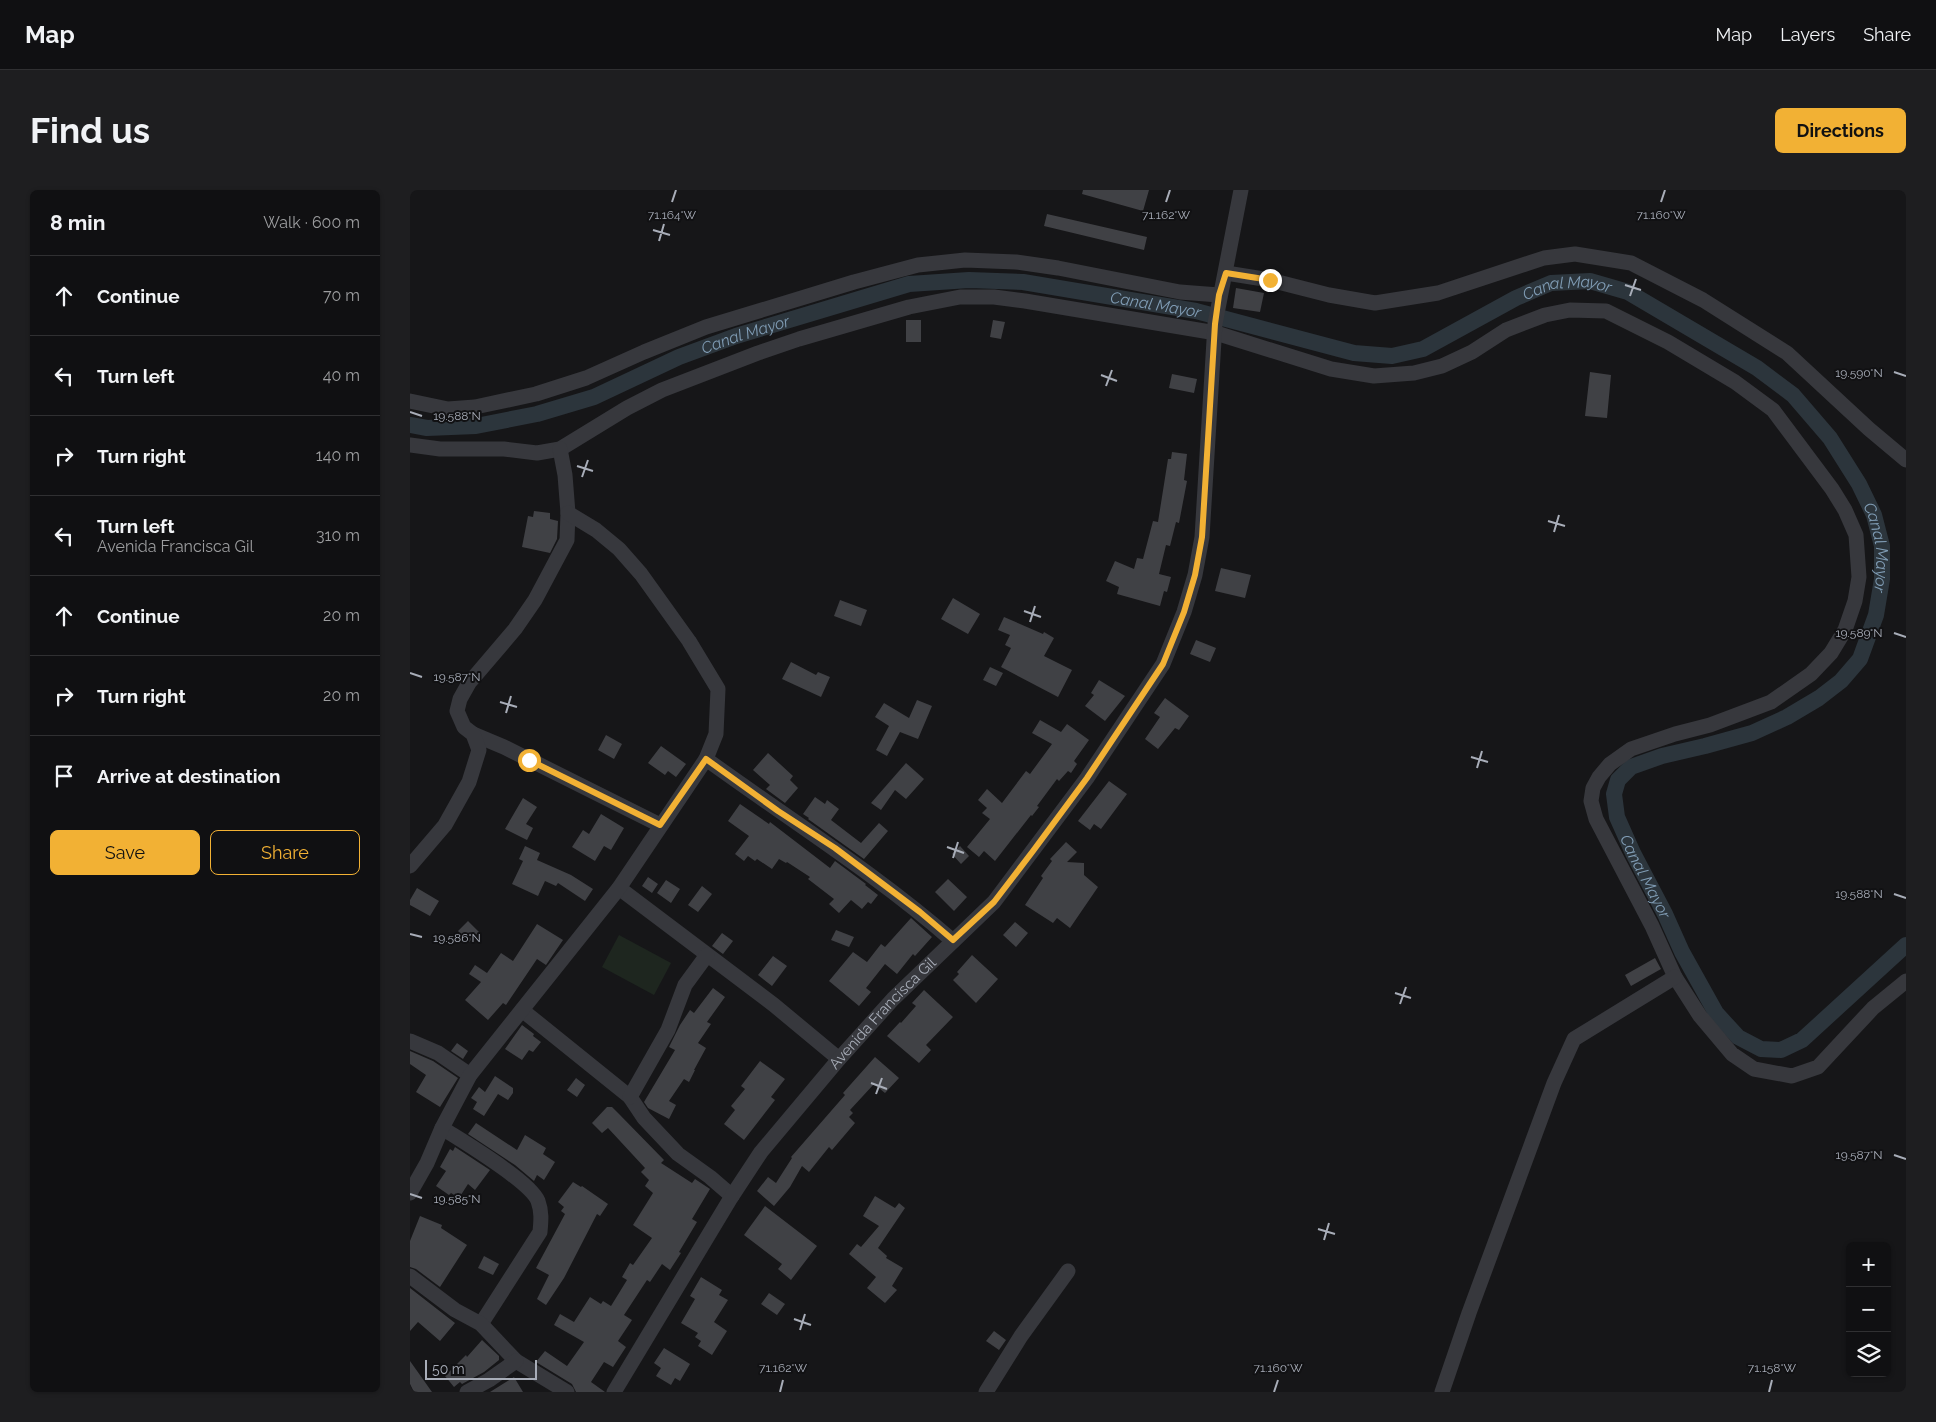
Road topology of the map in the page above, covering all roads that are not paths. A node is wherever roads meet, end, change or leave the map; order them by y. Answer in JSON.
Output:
{"nodes":[{"id":1,"x":1240,"y":190,"type":"edge"},
{"id":2,"x":1226,"y":273,"type":"junction"},
{"id":3,"x":1219,"y":300,"type":"junction"},
{"id":4,"x":1215,"y":328,"type":"junction"},
{"id":5,"x":410,"y":401,"type":"edge"},
{"id":6,"x":410,"y":445,"type":"edge"},
{"id":7,"x":560,"y":449,"type":"junction"},
{"id":8,"x":1906,"y":460,"type":"edge"},
{"id":9,"x":568,"y":513,"type":"junction"},
{"id":10,"x":473,"y":734,"type":"junction"},
{"id":11,"x":706,"y":759,"type":"junction"},
{"id":12,"x":660,"y":825,"type":"junction"},
{"id":13,"x":410,"y":866,"type":"edge"},
{"id":14,"x":619,"y":888,"type":"junction"},
{"id":15,"x":953,"y":940,"type":"junction"},
{"id":16,"x":707,"y":955,"type":"junction"},
{"id":17,"x":1675,"y":977,"type":"junction"},
{"id":18,"x":1906,"y":981,"type":"edge"},
{"id":19,"x":522,"y":1010,"type":"junction"},
{"id":20,"x":410,"y":1041,"type":"edge"},
{"id":21,"x":839,"y":1059,"type":"junction"},
{"id":22,"x":470,"y":1075,"type":"junction"},
{"id":23,"x":630,"y":1097,"type":"junction"},
{"id":24,"x":442,"y":1128,"type":"junction"},
{"id":25,"x":410,"y":1193,"type":"edge"},
{"id":26,"x":732,"y":1196,"type":"junction"},
{"id":27,"x":1068,"y":1271,"type":"dead end"},
{"id":28,"x":410,"y":1276,"type":"edge"},
{"id":29,"x":481,"y":1324,"type":"junction"},
{"id":30,"x":516,"y":1361,"type":"junction"},
{"id":31,"x":467,"y":1392,"type":"edge"},
{"id":32,"x":567,"y":1392,"type":"edge"},
{"id":33,"x":614,"y":1392,"type":"edge"},
{"id":34,"x":986,"y":1392,"type":"edge"},
{"id":35,"x":1442,"y":1392,"type":"edge"}],
"edges":[{"from":1,"to":2,"type":"street","name":"Avenida Francisca Gil"},
{"from":2,"to":3,"type":"street","name":"Avenida Francisca Gil"},
{"from":2,"to":8,"type":"street"},
{"from":3,"to":4,"type":"street","name":"Avenida Francisca Gil"},
{"from":3,"to":5,"type":"street"},
{"from":4,"to":7,"type":"street"},
{"from":4,"to":15,"type":"street","name":"Avenida Francisca Gil"},
{"from":4,"to":17,"type":"street"},
{"from":6,"to":7,"type":"street"},
{"from":7,"to":9,"type":"street"},
{"from":9,"to":10,"type":"street"},
{"from":9,"to":11,"type":"street"},
{"from":10,"to":12,"type":"street"},
{"from":10,"to":13,"type":"street"},
{"from":11,"to":12,"type":"street"},
{"from":11,"to":15,"type":"street"},
{"from":12,"to":14,"type":"street"},
{"from":14,"to":16,"type":"street"},
{"from":14,"to":19,"type":"street"},
{"from":15,"to":21,"type":"street","name":"Avenida Francisca Gil"},
{"from":16,"to":21,"type":"street"},
{"from":16,"to":23,"type":"street"},
{"from":17,"to":18,"type":"street"},
{"from":17,"to":35,"type":"street"},
{"from":19,"to":22,"type":"street"},
{"from":19,"to":23,"type":"street"},
{"from":20,"to":22,"type":"street"},
{"from":21,"to":26,"type":"street","name":"Avenida Francisca Gil"},
{"from":22,"to":24,"type":"street"},
{"from":23,"to":26,"type":"street"},
{"from":24,"to":25,"type":"street"},
{"from":24,"to":29,"type":"street"},
{"from":26,"to":33,"type":"street","name":"Avenida Francisca Gil"},
{"from":27,"to":34,"type":"street"},
{"from":28,"to":29,"type":"street"},
{"from":29,"to":30,"type":"street"},
{"from":30,"to":31,"type":"street"},
{"from":30,"to":32,"type":"street"}]}
